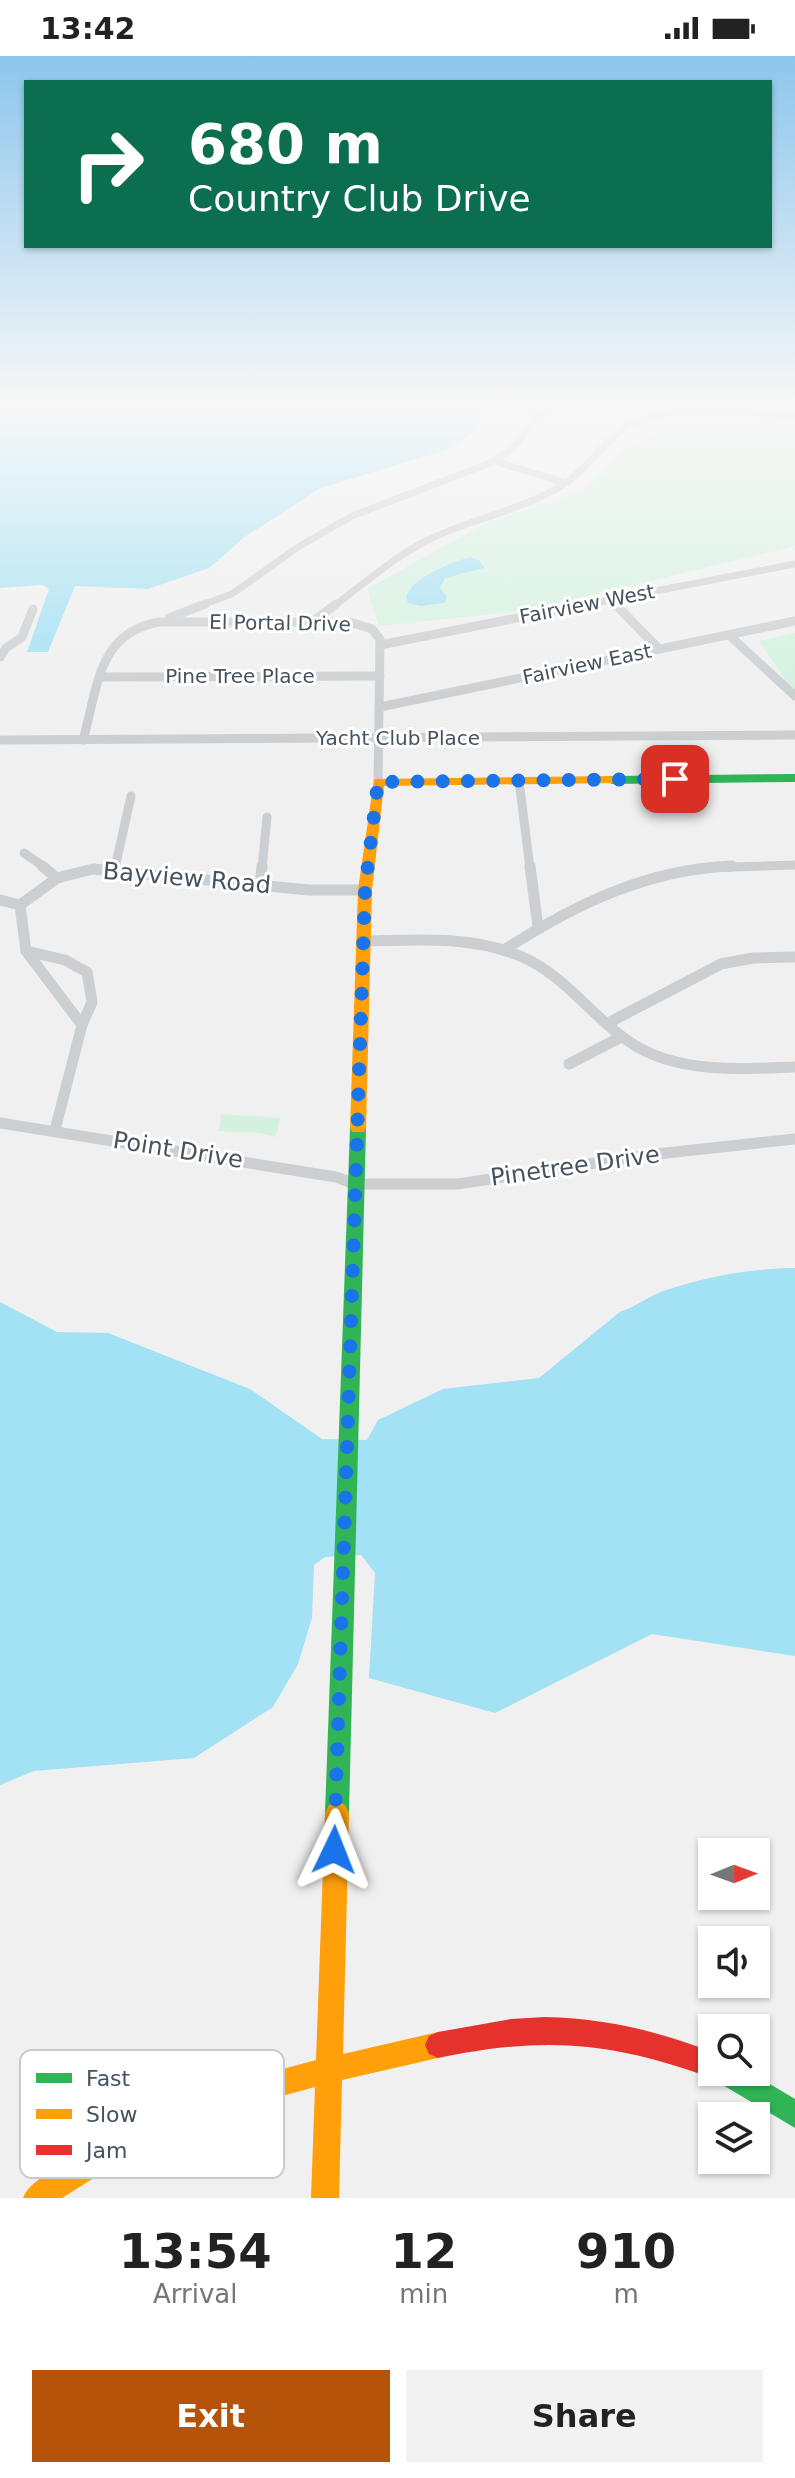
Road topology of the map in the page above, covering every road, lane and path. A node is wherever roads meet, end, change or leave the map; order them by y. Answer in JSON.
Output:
{"nodes":[{"id":1,"x":386,"y":503,"type":"edge"},
{"id":2,"x":527,"y":503,"type":"edge"},
{"id":3,"x":795,"y":564,"type":"edge"},
{"id":4,"x":611,"y":600,"type":"junction"},
{"id":5,"x":33,"y":609,"type":"dead end"},
{"id":6,"x":313,"y":621,"type":"junction"},
{"id":7,"x":795,"y":621,"type":"edge"},
{"id":8,"x":159,"y":622,"type":"junction"},
{"id":9,"x":729,"y":635,"type":"junction"},
{"id":10,"x":380,"y":645,"type":"junction"},
{"id":11,"x":659,"y":649,"type":"junction"},
{"id":12,"x":1,"y":656,"type":"edge"},
{"id":13,"x":380,"y":676,"type":"junction"},
{"id":14,"x":101,"y":677,"type":"junction"},
{"id":15,"x":795,"y":696,"type":"edge"},
{"id":16,"x":380,"y":707,"type":"junction"},
{"id":17,"x":795,"y":735,"type":"edge"},
{"id":18,"x":380,"y":738,"type":"junction"},
{"id":19,"x":0,"y":740,"type":"edge"},
{"id":20,"x":83,"y":740,"type":"junction"},
{"id":21,"x":795,"y":778,"type":"edge"},
{"id":22,"x":519,"y":781,"type":"junction"},
{"id":23,"x":378,"y":782,"type":"junction"},
{"id":24,"x":131,"y":796,"type":"dead end"},
{"id":25,"x":267,"y":817,"type":"dead end"},
{"id":26,"x":24,"y":853,"type":"dead end"},
{"id":27,"x":795,"y":865,"type":"edge"},
{"id":28,"x":114,"y":870,"type":"junction"},
{"id":29,"x":57,"y":878,"type":"junction"},
{"id":30,"x":260,"y":885,"type":"junction"},
{"id":31,"x":365,"y":890,"type":"junction"},
{"id":32,"x":0,"y":900,"type":"edge"},
{"id":33,"x":20,"y":905,"type":"junction"},
{"id":34,"x":538,"y":927,"type":"junction"},
{"id":35,"x":364,"y":941,"type":"junction"},
{"id":36,"x":504,"y":950,"type":"junction"},
{"id":37,"x":26,"y":951,"type":"junction"},
{"id":38,"x":795,"y":957,"type":"edge"},
{"id":39,"x":608,"y":1023,"type":"junction"},
{"id":40,"x":82,"y":1025,"type":"junction"},
{"id":41,"x":621,"y":1037,"type":"junction"},
{"id":42,"x":569,"y":1064,"type":"dead end"},
{"id":43,"x":795,"y":1067,"type":"edge"},
{"id":44,"x":0,"y":1123,"type":"edge"},
{"id":45,"x":55,"y":1130,"type":"junction"},
{"id":46,"x":795,"y":1139,"type":"edge"},
{"id":47,"x":355,"y":1184,"type":"junction"},
{"id":48,"x":698,"y":2059,"type":"edge"},
{"id":49,"x":328,"y":2073,"type":"junction"},
{"id":50,"x":284,"y":2083,"type":"edge"},
{"id":51,"x":748,"y":2086,"type":"edge"},
{"id":52,"x":795,"y":2114,"type":"edge"},
{"id":53,"x":70,"y":2178,"type":"edge"},
{"id":54,"x":37,"y":2198,"type":"edge"},
{"id":55,"x":325,"y":2198,"type":"edge"}],
"edges":[{"from":1,"to":8,"type":"street"},
{"from":2,"to":6,"type":"street"},
{"from":3,"to":4,"type":"street","name":"Fairview West"},
{"from":4,"to":10,"type":"street","name":"Fairview West"},
{"from":4,"to":11,"type":"street"},
{"from":5,"to":12,"type":"street"},
{"from":6,"to":8,"type":"street","name":"El Portal Drive"},
{"from":6,"to":10,"type":"street","name":"El Portal Drive"},
{"from":7,"to":9,"type":"street","name":"Fairview East"},
{"from":8,"to":14,"type":"street","name":"El Portal Drive"},
{"from":9,"to":11,"type":"street","name":"Fairview East"},
{"from":9,"to":15,"type":"street"},
{"from":10,"to":13,"type":"street","name":"El Portal Drive"},
{"from":11,"to":16,"type":"street","name":"Fairview East"},
{"from":13,"to":14,"type":"street","name":"Pine Tree Place"},
{"from":13,"to":16,"type":"street","name":"El Portal Drive"},
{"from":14,"to":20,"type":"street"},
{"from":16,"to":18,"type":"street","name":"El Portal Drive"},
{"from":17,"to":18,"type":"street","name":"Yacht Club Place"},
{"from":18,"to":20,"type":"street","name":"Yacht Club Place"},
{"from":18,"to":23,"type":"street","name":"El Portal Drive"},
{"from":19,"to":20,"type":"street","name":"Yacht Club Place"},
{"from":21,"to":22,"type":"street"},
{"from":22,"to":23,"type":"street"},
{"from":22,"to":34,"type":"street"},
{"from":23,"to":31,"type":"street"},
{"from":24,"to":28,"type":"street"},
{"from":25,"to":30,"type":"street"},
{"from":26,"to":29,"type":"street"},
{"from":27,"to":34,"type":"street"},
{"from":28,"to":29,"type":"street","name":"Bayview Road"},
{"from":28,"to":30,"type":"street","name":"Bayview Road"},
{"from":29,"to":33,"type":"street","name":"Bayview Road"},
{"from":30,"to":31,"type":"street","name":"Bayview Road"},
{"from":31,"to":35,"type":"street"},
{"from":32,"to":33,"type":"street"},
{"from":33,"to":37,"type":"street"},
{"from":34,"to":36,"type":"street"},
{"from":35,"to":36,"type":"street"},
{"from":35,"to":47,"type":"street"},
{"from":36,"to":39,"type":"street"},
{"from":37,"to":40,"type":"street"},
{"from":37,"to":40,"type":"street"},
{"from":38,"to":39,"type":"street"},
{"from":39,"to":41,"type":"street"},
{"from":40,"to":45,"type":"street"},
{"from":41,"to":42,"type":"street"},
{"from":41,"to":43,"type":"street"},
{"from":44,"to":45,"type":"street","name":"Point Drive"},
{"from":45,"to":47,"type":"street","name":"Point Drive"},
{"from":46,"to":47,"type":"street","name":"Pinetree Drive"},
{"from":47,"to":49,"type":"street"},
{"from":48,"to":49,"type":"street"},
{"from":49,"to":50,"type":"street"},
{"from":49,"to":55,"type":"street"},
{"from":51,"to":52,"type":"street"},
{"from":53,"to":54,"type":"street"}]}
